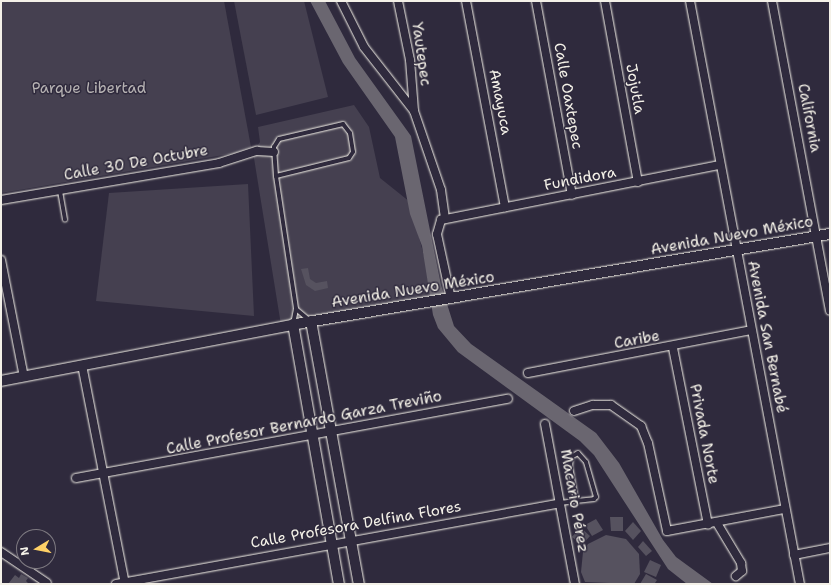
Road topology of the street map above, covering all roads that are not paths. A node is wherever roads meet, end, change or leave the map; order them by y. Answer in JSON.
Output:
{"nodes":[{"id":1,"x":341,"y":1,"type":"edge"},
{"id":2,"x":398,"y":1,"type":"edge"},
{"id":3,"x":466,"y":1,"type":"edge"},
{"id":4,"x":536,"y":1,"type":"edge"},
{"id":5,"x":605,"y":1,"type":"edge"},
{"id":6,"x":690,"y":1,"type":"edge"},
{"id":7,"x":772,"y":1,"type":"edge"},
{"id":8,"x":414,"y":111,"type":"junction"},
{"id":9,"x":274,"y":152,"type":"junction"},
{"id":10,"x":720,"y":165,"type":"junction"},
{"id":11,"x":276,"y":176,"type":"junction"},
{"id":12,"x":638,"y":182,"type":"junction"},
{"id":13,"x":60,"y":191,"type":"junction"},
{"id":14,"x":572,"y":195,"type":"junction"},
{"id":15,"x":1,"y":200,"type":"edge"},
{"id":16,"x":505,"y":207,"type":"junction"},
{"id":17,"x":445,"y":219,"type":"junction"},
{"id":18,"x":65,"y":220,"type":"dead end"},
{"id":19,"x":830,"y":234,"type":"edge"},
{"id":20,"x":817,"y":237,"type":"junction"},
{"id":21,"x":736,"y":252,"type":"junction"},
{"id":22,"x":1,"y":260,"type":"edge"},
{"id":23,"x":449,"y":300,"type":"junction"},
{"id":24,"x":296,"y":309,"type":"junction"},
{"id":25,"x":830,"y":311,"type":"edge"},
{"id":26,"x":311,"y":321,"type":"junction"},
{"id":27,"x":293,"y":324,"type":"junction"},
{"id":28,"x":751,"y":330,"type":"junction"},
{"id":29,"x":673,"y":348,"type":"junction"},
{"id":30,"x":82,"y":365,"type":"junction"},
{"id":31,"x":528,"y":373,"type":"dead end"},
{"id":32,"x":24,"y":377,"type":"junction"},
{"id":33,"x":1,"y":381,"type":"edge"},
{"id":34,"x":508,"y":399,"type":"dead end"},
{"id":35,"x":574,"y":411,"type":"dead end"},
{"id":36,"x":545,"y":424,"type":"dead end"},
{"id":37,"x":331,"y":432,"type":"junction"},
{"id":38,"x":313,"y":435,"type":"junction"},
{"id":39,"x":105,"y":473,"type":"junction"},
{"id":40,"x":76,"y":478,"type":"dead end"},
{"id":41,"x":576,"y":501,"type":"junction"},
{"id":42,"x":560,"y":503,"type":"junction"},
{"id":43,"x":785,"y":509,"type":"junction"},
{"id":44,"x":718,"y":523,"type":"junction"},
{"id":45,"x":708,"y":525,"type":"junction"},
{"id":46,"x":351,"y":540,"type":"junction"},
{"id":47,"x":332,"y":543,"type":"junction"},
{"id":48,"x":830,"y":548,"type":"edge"},
{"id":49,"x":1,"y":552,"type":"edge"},
{"id":50,"x":794,"y":555,"type":"junction"},
{"id":51,"x":736,"y":576,"type":"dead end"},
{"id":52,"x":47,"y":583,"type":"edge"},
{"id":53,"x":125,"y":583,"type":"edge"},
{"id":54,"x":116,"y":584,"type":"edge"},
{"id":55,"x":340,"y":584,"type":"edge"},
{"id":56,"x":359,"y":584,"type":"edge"},
{"id":57,"x":575,"y":584,"type":"edge"},
{"id":58,"x":800,"y":584,"type":"edge"}],
"edges":[{"from":1,"to":8,"type":"street"},
{"from":2,"to":8,"type":"street","name":"Yautepec"},
{"from":3,"to":16,"type":"street","name":"Amayuca"},
{"from":4,"to":14,"type":"street","name":"Calle Oaxtepec"},
{"from":5,"to":12,"type":"street","name":"Jojutla"},
{"from":6,"to":10,"type":"street","name":"Avenida San Bernabé"},
{"from":7,"to":20,"type":"street","name":"California"},
{"from":8,"to":17,"type":"street"},
{"from":9,"to":11,"type":"lane"},
{"from":9,"to":11,"type":"lane"},
{"from":9,"to":13,"type":"street","name":"Calle 30 De Octubre"},
{"from":10,"to":12,"type":"street","name":"Fundidora"},
{"from":10,"to":21,"type":"street","name":"Avenida San Bernabé"},
{"from":11,"to":24,"type":"lane"},
{"from":12,"to":14,"type":"street","name":"Fundidora"},
{"from":13,"to":15,"type":"street","name":"Calle 30 De Octubre"},
{"from":13,"to":18,"type":"lane"},
{"from":14,"to":16,"type":"street","name":"Fundidora"},
{"from":16,"to":17,"type":"street","name":"Fundidora"},
{"from":17,"to":23,"type":"street"},
{"from":19,"to":20,"type":"street","name":"Avenida Nuevo México"},
{"from":20,"to":21,"type":"street","name":"Avenida Nuevo México"},
{"from":20,"to":25,"type":"street","name":"California"},
{"from":21,"to":23,"type":"street","name":"Avenida Nuevo México"},
{"from":21,"to":28,"type":"street","name":"Avenida San Bernabé"},
{"from":22,"to":32,"type":"street"},
{"from":23,"to":26,"type":"street","name":"Avenida Nuevo México"},
{"from":24,"to":26,"type":"lane"},
{"from":24,"to":27,"type":"lane"},
{"from":26,"to":27,"type":"street","name":"Avenida Nuevo México"},
{"from":26,"to":37,"type":"street"},
{"from":27,"to":30,"type":"street","name":"Avenida Nuevo México"},
{"from":27,"to":38,"type":"street"},
{"from":28,"to":29,"type":"street","name":"Caribe"},
{"from":28,"to":43,"type":"street","name":"Avenida San Bernabé"},
{"from":29,"to":31,"type":"street","name":"Caribe"},
{"from":29,"to":45,"type":"street","name":"Privada Norte"},
{"from":30,"to":32,"type":"street","name":"Avenida Nuevo México"},
{"from":30,"to":39,"type":"street"},
{"from":32,"to":33,"type":"street","name":"Avenida Nuevo México"},
{"from":34,"to":37,"type":"street","name":"Calle Profesor Bernardo Garza Treviño"},
{"from":35,"to":45,"type":"street"},
{"from":36,"to":42,"type":"street","name":"Macario Pérez"},
{"from":37,"to":38,"type":"street","name":"Calle Profesor Bernardo Garza Treviño"},
{"from":37,"to":46,"type":"street"},
{"from":38,"to":39,"type":"street","name":"Calle Profesor Bernardo Garza Treviño"},
{"from":38,"to":47,"type":"street"},
{"from":39,"to":40,"type":"street","name":"Calle Profesor Bernardo Garza Treviño"},
{"from":39,"to":53,"type":"street"},
{"from":41,"to":41,"type":"lane","name":"Calle Profesora Delfina Flores"},
{"from":41,"to":42,"type":"lane","name":"Calle Profesora Delfina Flores"},
{"from":42,"to":46,"type":"street","name":"Calle Profesora Delfina Flores"},
{"from":42,"to":57,"type":"street","name":"Macario Pérez"},
{"from":43,"to":44,"type":"street"},
{"from":43,"to":50,"type":"street","name":"Avenida San Bernabé"},
{"from":44,"to":45,"type":"street"},
{"from":44,"to":51,"type":"street"},
{"from":46,"to":47,"type":"street","name":"Calle Profesora Delfina Flores"},
{"from":46,"to":56,"type":"street"},
{"from":47,"to":53,"type":"street","name":"Calle Profesora Delfina Flores"},
{"from":47,"to":55,"type":"street"},
{"from":48,"to":50,"type":"street"},
{"from":49,"to":52,"type":"street"},
{"from":50,"to":58,"type":"street","name":"Avenida San Bernabé"},
{"from":53,"to":54,"type":"street","name":"Calle Profesora Delfina Flores"}]}
